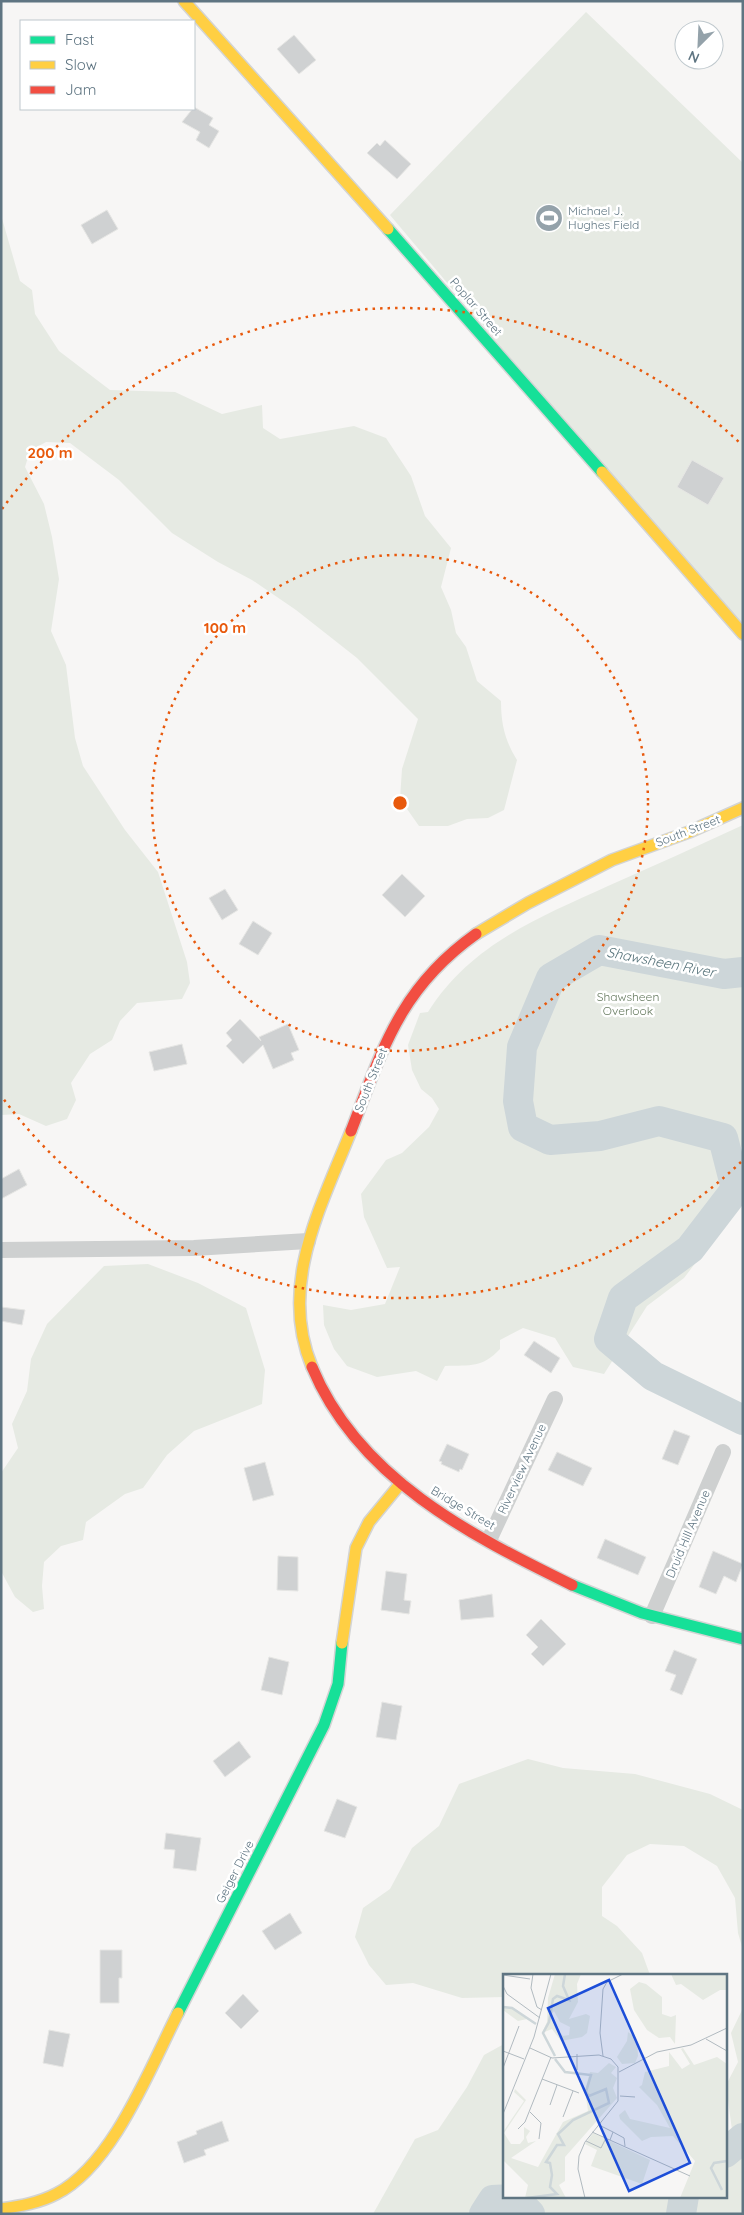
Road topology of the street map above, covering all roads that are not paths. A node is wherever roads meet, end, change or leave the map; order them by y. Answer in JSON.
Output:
{"nodes":[{"id":1,"x":184,"y":1,"type":"edge"},
{"id":2,"x":743,"y":634,"type":"edge"},
{"id":3,"x":743,"y":808,"type":"edge"},
{"id":4,"x":308,"y":1241,"type":"junction"},
{"id":5,"x":1,"y":1250,"type":"edge"},
{"id":6,"x":555,"y":1399,"type":"dead end"},
{"id":7,"x":723,"y":1452,"type":"dead end"},
{"id":8,"x":401,"y":1483,"type":"junction"},
{"id":9,"x":489,"y":1540,"type":"junction"},
{"id":10,"x":652,"y":1616,"type":"junction"},
{"id":11,"x":743,"y":1639,"type":"edge"},
{"id":12,"x":1,"y":2209,"type":"edge"}],
"edges":[{"from":1,"to":2,"type":"street","name":"Poplar Street"},
{"from":3,"to":4,"type":"street","name":"South Street"},
{"from":4,"to":5,"type":"street"},
{"from":4,"to":8,"type":"street","name":"Bridge Street"},
{"from":6,"to":9,"type":"street","name":"Riverview Avenue"},
{"from":7,"to":10,"type":"street","name":"Druid Hill Avenue"},
{"from":8,"to":9,"type":"street","name":"Bridge Street"},
{"from":8,"to":12,"type":"street","name":"Geiger Drive"},
{"from":9,"to":10,"type":"street","name":"Bridge Street"},
{"from":10,"to":11,"type":"street","name":"Bridge Street"}]}
